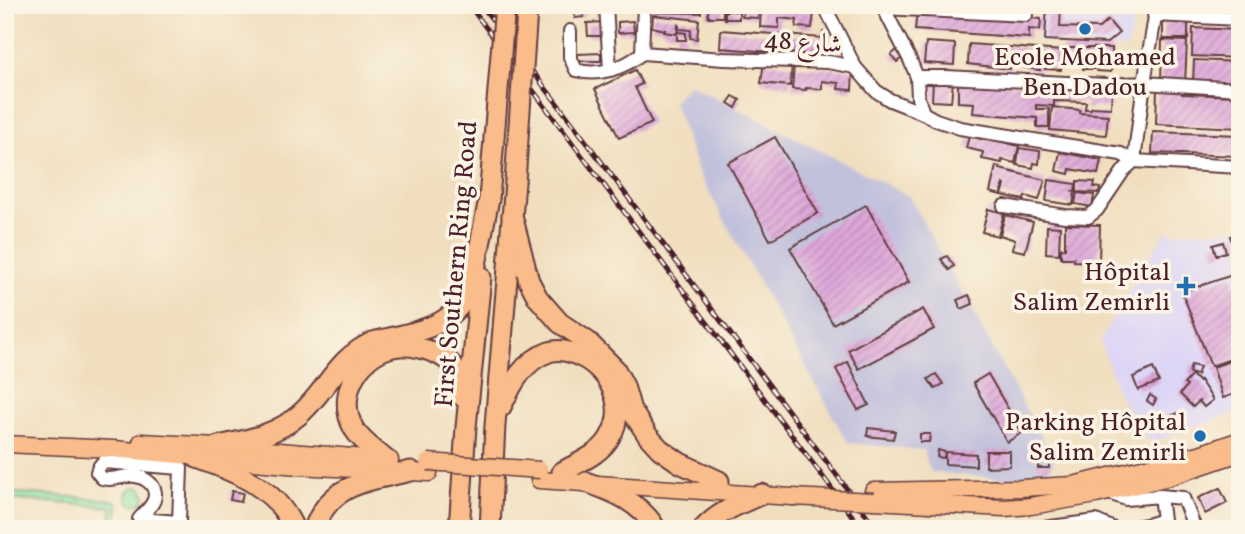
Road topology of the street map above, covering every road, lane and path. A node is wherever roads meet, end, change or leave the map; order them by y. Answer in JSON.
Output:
{"nodes":[{"id":1,"x":505,"y":5,"type":"edge"},
{"id":2,"x":606,"y":5,"type":"edge"},
{"id":3,"x":644,"y":5,"type":"edge"},
{"id":4,"x":824,"y":5,"type":"edge"},
{"id":5,"x":883,"y":7,"type":"edge"},
{"id":6,"x":528,"y":8,"type":"edge"},
{"id":7,"x":1156,"y":10,"type":"edge"},
{"id":8,"x":1026,"y":15,"type":"dead end"},
{"id":9,"x":1240,"y":19,"type":"edge"},
{"id":10,"x":570,"y":31,"type":"dead end"},
{"id":11,"x":642,"y":52,"type":"junction"},
{"id":12,"x":855,"y":67,"type":"junction"},
{"id":13,"x":610,"y":70,"type":"junction"},
{"id":14,"x":917,"y":77,"type":"junction"},
{"id":15,"x":1144,"y":83,"type":"junction"},
{"id":16,"x":1240,"y":89,"type":"edge"},
{"id":17,"x":923,"y":113,"type":"junction"},
{"id":18,"x":1134,"y":161,"type":"junction"},
{"id":19,"x":1240,"y":167,"type":"edge"},
{"id":20,"x":489,"y":199,"type":"junction"},
{"id":21,"x":1004,"y":206,"type":"dead end"},
{"id":22,"x":512,"y":215,"type":"junction"},
{"id":23,"x":495,"y":425,"type":"junction"},
{"id":24,"x":466,"y":427,"type":"junction"},
{"id":25,"x":5,"y":435,"type":"edge"},
{"id":26,"x":1240,"y":440,"type":"edge"},
{"id":27,"x":5,"y":444,"type":"edge"},
{"id":28,"x":218,"y":446,"type":"junction"},
{"id":29,"x":1240,"y":453,"type":"edge"},
{"id":30,"x":197,"y":458,"type":"junction"},
{"id":31,"x":385,"y":459,"type":"junction"},
{"id":32,"x":423,"y":469,"type":"junction"},
{"id":33,"x":562,"y":472,"type":"junction"},
{"id":34,"x":540,"y":475,"type":"junction"},
{"id":35,"x":719,"y":481,"type":"junction"},
{"id":36,"x":586,"y":482,"type":"junction"},
{"id":37,"x":791,"y":491,"type":"junction"},
{"id":38,"x":1106,"y":492,"type":"junction"},
{"id":39,"x":762,"y":494,"type":"junction"},
{"id":40,"x":874,"y":496,"type":"junction"},
{"id":41,"x":1160,"y":496,"type":"junction"},
{"id":42,"x":139,"y":519,"type":"joint"},
{"id":43,"x":1164,"y":524,"type":"edge"},
{"id":44,"x":459,"y":526,"type":"edge"},
{"id":45,"x":490,"y":527,"type":"edge"},
{"id":46,"x":293,"y":529,"type":"edge"},
{"id":47,"x":314,"y":529,"type":"edge"},
{"id":48,"x":656,"y":529,"type":"edge"},
{"id":49,"x":703,"y":529,"type":"edge"},
{"id":50,"x":1036,"y":529,"type":"edge"},
{"id":51,"x":1114,"y":529,"type":"edge"},
{"id":52,"x":1124,"y":529,"type":"edge"},
{"id":53,"x":1195,"y":529,"type":"edge"}],
"edges":[{"from":1,"to":20,"type":"highway","name":"First Southern Ring Road","bridge":true},
{"from":2,"to":13,"type":"street"},
{"from":3,"to":11,"type":"street"},
{"from":4,"to":12,"type":"street"},
{"from":5,"to":8,"type":"street"},
{"from":5,"to":14,"type":"street"},
{"from":6,"to":22,"type":"highway","name":"First Southern Ring Road","bridge":true},
{"from":7,"to":9,"type":"street"},
{"from":7,"to":15,"type":"street"},
{"from":10,"to":13,"type":"street"},
{"from":11,"to":12,"type":"street","name":"شارع 48"},
{"from":11,"to":13,"type":"street"},
{"from":12,"to":17,"type":"street","name":"شارع 48"},
{"from":14,"to":15,"type":"street"},
{"from":14,"to":17,"type":"street"},
{"from":15,"to":16,"type":"street"},
{"from":15,"to":18,"type":"street"},
{"from":17,"to":18,"type":"street","name":"شارع 48"},
{"from":18,"to":19,"type":"street","name":"شارع 48"},
{"from":18,"to":21,"type":"street"},
{"from":20,"to":24,"type":"highway","name":"First Southern Ring Road"},
{"from":20,"to":28,"type":"highway"},
{"from":22,"to":23,"type":"highway","name":"First Southern Ring Road"},
{"from":22,"to":35,"type":"highway"},
{"from":23,"to":33,"type":"highway"},
{"from":23,"to":45,"type":"highway","name":"First Southern Ring Road"},
{"from":24,"to":31,"type":"highway"},
{"from":24,"to":44,"type":"highway","name":"First Southern Ring Road"},
{"from":25,"to":28,"type":"main road"},
{"from":26,"to":40,"type":"main road"},
{"from":27,"to":30,"type":"main road"},
{"from":28,"to":31,"type":"main road"},
{"from":29,"to":38,"type":"main road"},
{"from":30,"to":32,"type":"main road"},
{"from":30,"to":46,"type":"highway"},
{"from":31,"to":32,"type":"main road"},
{"from":32,"to":34,"type":"main road","bridge":true},
{"from":32,"to":47,"type":"highway"},
{"from":33,"to":34,"type":"main road"},
{"from":33,"to":35,"type":"main road"},
{"from":34,"to":36,"type":"main road"},
{"from":35,"to":37,"type":"main road"},
{"from":36,"to":39,"type":"main road"},
{"from":36,"to":48,"type":"highway"},
{"from":37,"to":39,"type":"main road"},
{"from":37,"to":40,"type":"main road"},
{"from":38,"to":40,"type":"main road"},
{"from":38,"to":41,"type":"street"},
{"from":39,"to":49,"type":"highway"},
{"from":41,"to":43,"type":"street"},
{"from":41,"to":53,"type":"street"},
{"from":42,"to":42,"type":"street"},
{"from":43,"to":52,"type":"street"},
{"from":50,"to":51,"type":"street"}]}
